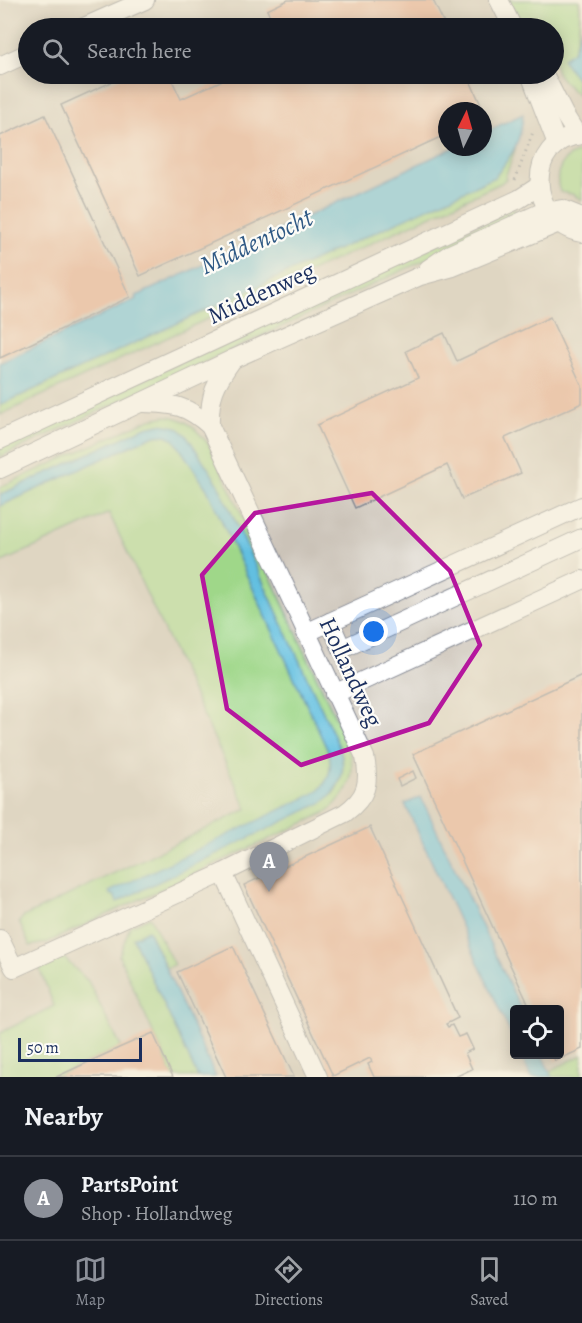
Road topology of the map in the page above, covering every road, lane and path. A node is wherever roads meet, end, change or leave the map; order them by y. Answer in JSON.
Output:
{"nodes":[{"id":1,"x":145,"y":0,"type":"edge"},
{"id":2,"x":499,"y":0,"type":"edge"},
{"id":3,"x":104,"y":18,"type":"edge"},
{"id":4,"x":508,"y":18,"type":"edge"},
{"id":5,"x":18,"y":58,"type":"edge"},
{"id":6,"x":0,"y":66,"type":"edge"},
{"id":7,"x":534,"y":84,"type":"edge"},
{"id":8,"x":549,"y":84,"type":"edge"},
{"id":9,"x":580,"y":135,"type":"edge"},
{"id":10,"x":557,"y":144,"type":"junction"},
{"id":11,"x":539,"y":186,"type":"junction"},
{"id":12,"x":554,"y":217,"type":"junction"},
{"id":13,"x":582,"y":217,"type":"edge"},
{"id":14,"x":582,"y":233,"type":"edge"},
{"id":15,"x":233,"y":359,"type":"junction"},
{"id":16,"x":142,"y":403,"type":"junction"},
{"id":17,"x":210,"y":426,"type":"junction"},
{"id":18,"x":0,"y":440,"type":"edge"},
{"id":19,"x":0,"y":469,"type":"edge"},
{"id":20,"x":582,"y":506,"type":"edge"},
{"id":21,"x":582,"y":538,"type":"edge"},
{"id":22,"x":486,"y":550,"type":"junction"},
{"id":23,"x":498,"y":577,"type":"junction"},
{"id":24,"x":582,"y":580,"type":"edge"},
{"id":25,"x":330,"y":622,"type":"junction"},
{"id":26,"x":306,"y":633,"type":"junction"},
{"id":27,"x":334,"y":694,"type":"junction"},
{"id":28,"x":223,"y":873,"type":"junction"},
{"id":29,"x":0,"y":939,"type":"edge"},
{"id":30,"x":318,"y":1077,"type":"edge"}],
"edges":[{"from":1,"to":3,"type":"street"},
{"from":2,"to":4,"type":"street"},
{"from":5,"to":6,"type":"street"},
{"from":7,"to":10,"type":"street"},
{"from":8,"to":9,"type":"street"},
{"from":9,"to":10,"type":"street"},
{"from":10,"to":11,"type":"street"},
{"from":11,"to":12,"type":"street"},
{"from":11,"to":18,"type":"street","name":"Middenweg"},
{"from":12,"to":13,"type":"street"},
{"from":12,"to":14,"type":"street"},
{"from":12,"to":15,"type":"street","name":"Middenweg"},
{"from":15,"to":16,"type":"street","name":"Middenweg"},
{"from":15,"to":17,"type":"street","name":"Hollandweg"},
{"from":16,"to":17,"type":"street","name":"Hollandweg"},
{"from":16,"to":19,"type":"street","name":"Middenweg"},
{"from":17,"to":26,"type":"street","name":"Hollandweg"},
{"from":20,"to":22,"type":"street"},
{"from":21,"to":23,"type":"street"},
{"from":22,"to":23,"type":"street"},
{"from":22,"to":25,"type":"street"},
{"from":23,"to":25,"type":"street"},
{"from":24,"to":27,"type":"street"},
{"from":25,"to":26,"type":"street"},
{"from":26,"to":27,"type":"street","name":"Hollandweg"},
{"from":27,"to":28,"type":"street","name":"Hollandweg"},
{"from":28,"to":29,"type":"street","name":"Hollandweg"},
{"from":28,"to":30,"type":"street"}]}
